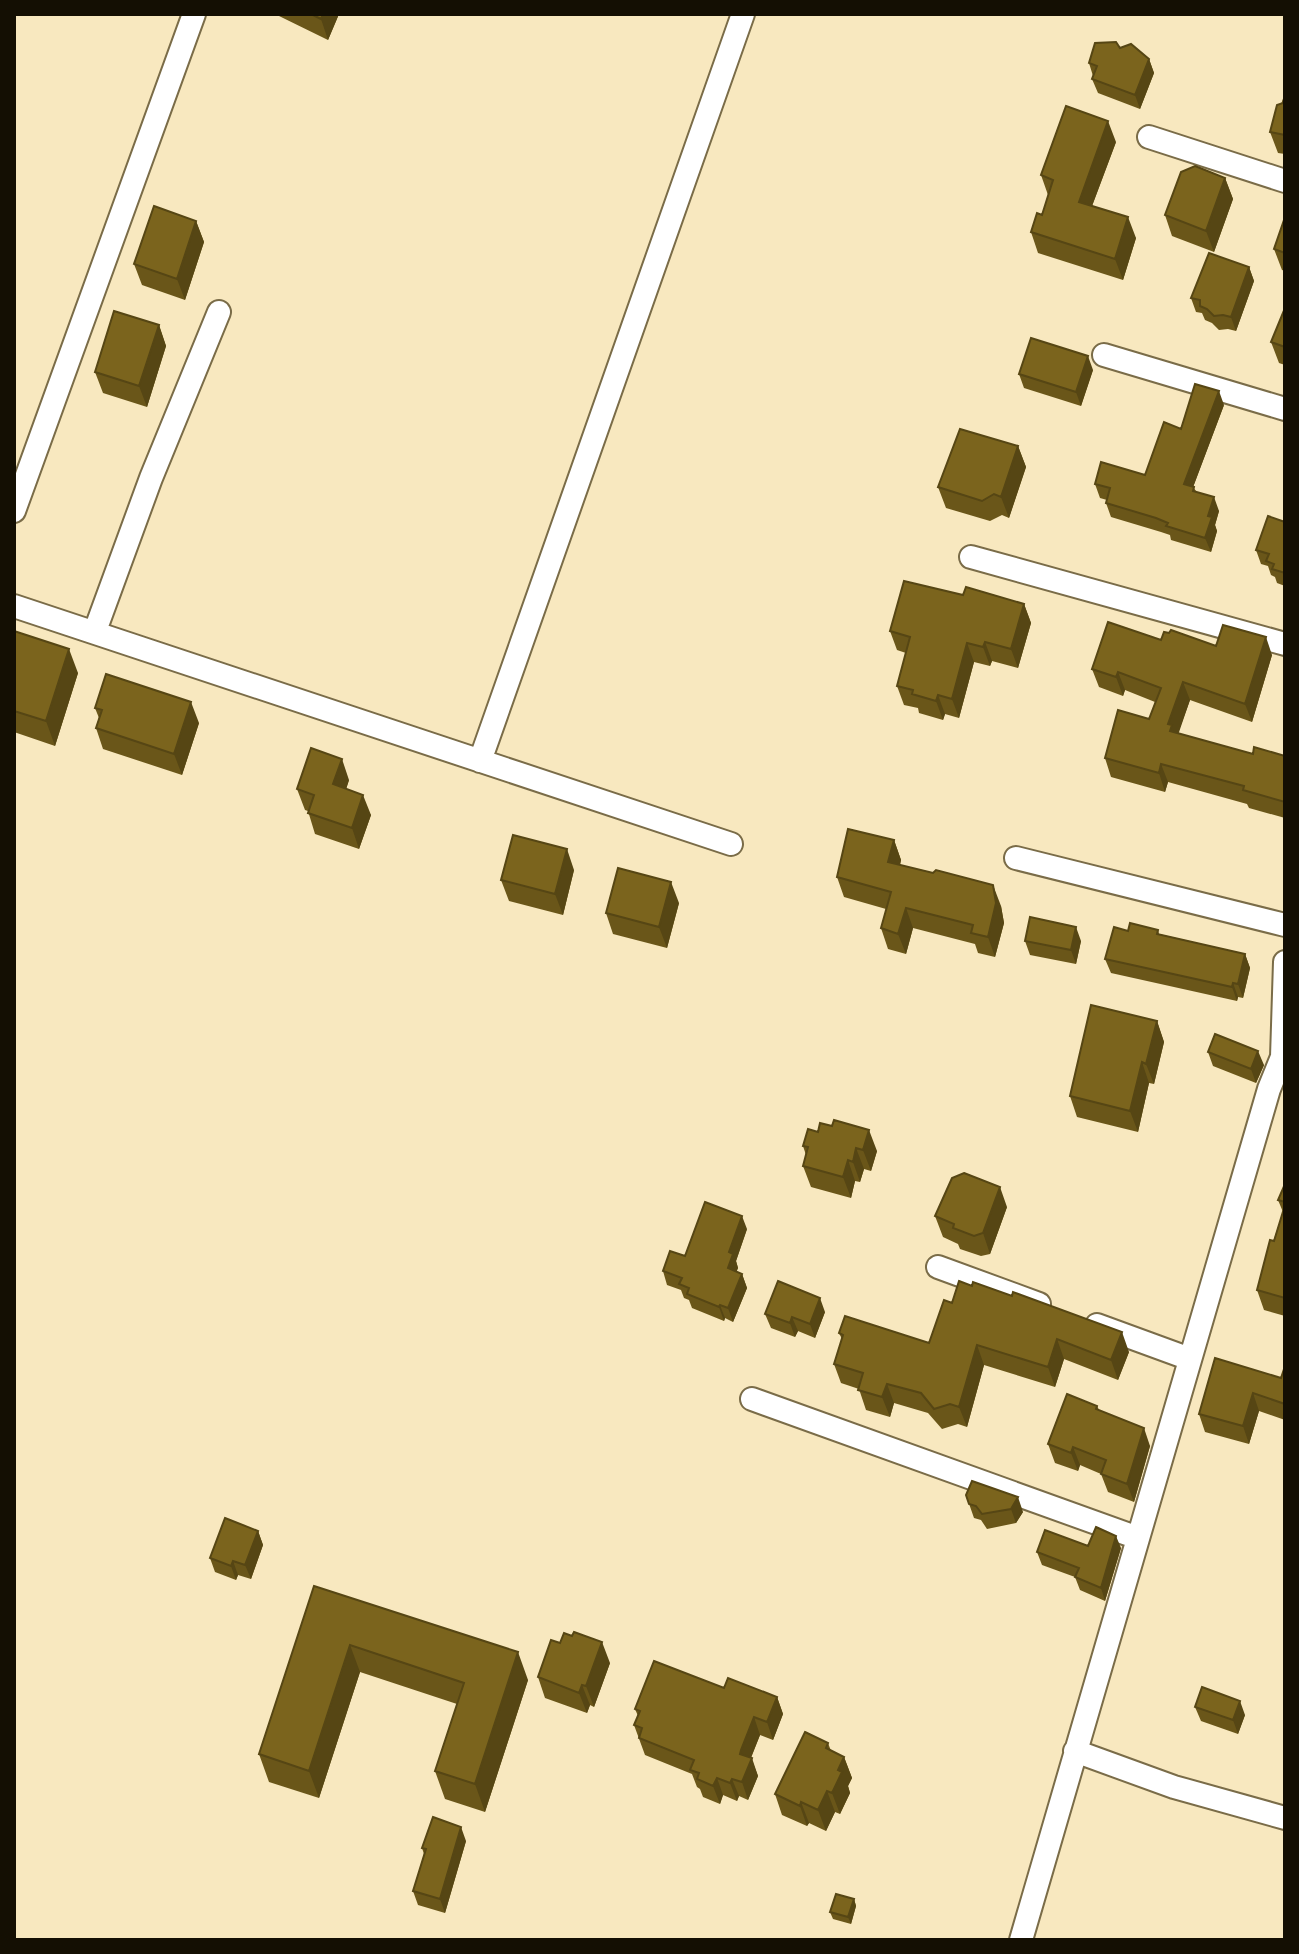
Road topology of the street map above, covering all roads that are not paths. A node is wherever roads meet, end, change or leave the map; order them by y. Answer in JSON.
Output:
{"nodes":[{"id":1,"x":194,"y":14,"type":"edge"},
{"id":2,"x":743,"y":14,"type":"edge"},
{"id":3,"x":1149,"y":137,"type":"dead end"},
{"id":4,"x":1285,"y":181,"type":"edge"},
{"id":5,"x":219,"y":312,"type":"dead end"},
{"id":6,"x":1104,"y":355,"type":"dead end"},
{"id":7,"x":1285,"y":409,"type":"edge"},
{"id":8,"x":14,"y":511,"type":"edge"},
{"id":9,"x":971,"y":557,"type":"dead end"},
{"id":10,"x":14,"y":606,"type":"edge"},
{"id":11,"x":95,"y":631,"type":"junction"},
{"id":12,"x":1285,"y":644,"type":"edge"},
{"id":13,"x":480,"y":761,"type":"junction"},
{"id":14,"x":731,"y":844,"type":"dead end"},
{"id":15,"x":1016,"y":858,"type":"dead end"},
{"id":16,"x":1285,"y":925,"type":"edge"},
{"id":17,"x":1285,"y":962,"type":"edge"},
{"id":18,"x":938,"y":1267,"type":"dead end"},
{"id":19,"x":1190,"y":1359,"type":"junction"},
{"id":20,"x":752,"y":1399,"type":"dead end"},
{"id":21,"x":1138,"y":1538,"type":"junction"},
{"id":22,"x":1075,"y":1751,"type":"junction"},
{"id":23,"x":1285,"y":1818,"type":"edge"},
{"id":24,"x":1021,"y":1940,"type":"edge"}],
"edges":[{"from":1,"to":8,"type":"street"},
{"from":2,"to":13,"type":"street"},
{"from":3,"to":4,"type":"street"},
{"from":5,"to":11,"type":"street"},
{"from":6,"to":7,"type":"street"},
{"from":9,"to":12,"type":"street"},
{"from":10,"to":11,"type":"street"},
{"from":11,"to":13,"type":"street"},
{"from":13,"to":14,"type":"street"},
{"from":15,"to":16,"type":"street"},
{"from":17,"to":19,"type":"street"},
{"from":18,"to":19,"type":"street"},
{"from":19,"to":21,"type":"street"},
{"from":20,"to":21,"type":"street"},
{"from":21,"to":22,"type":"street"},
{"from":22,"to":23,"type":"street"},
{"from":22,"to":24,"type":"street"}]}
